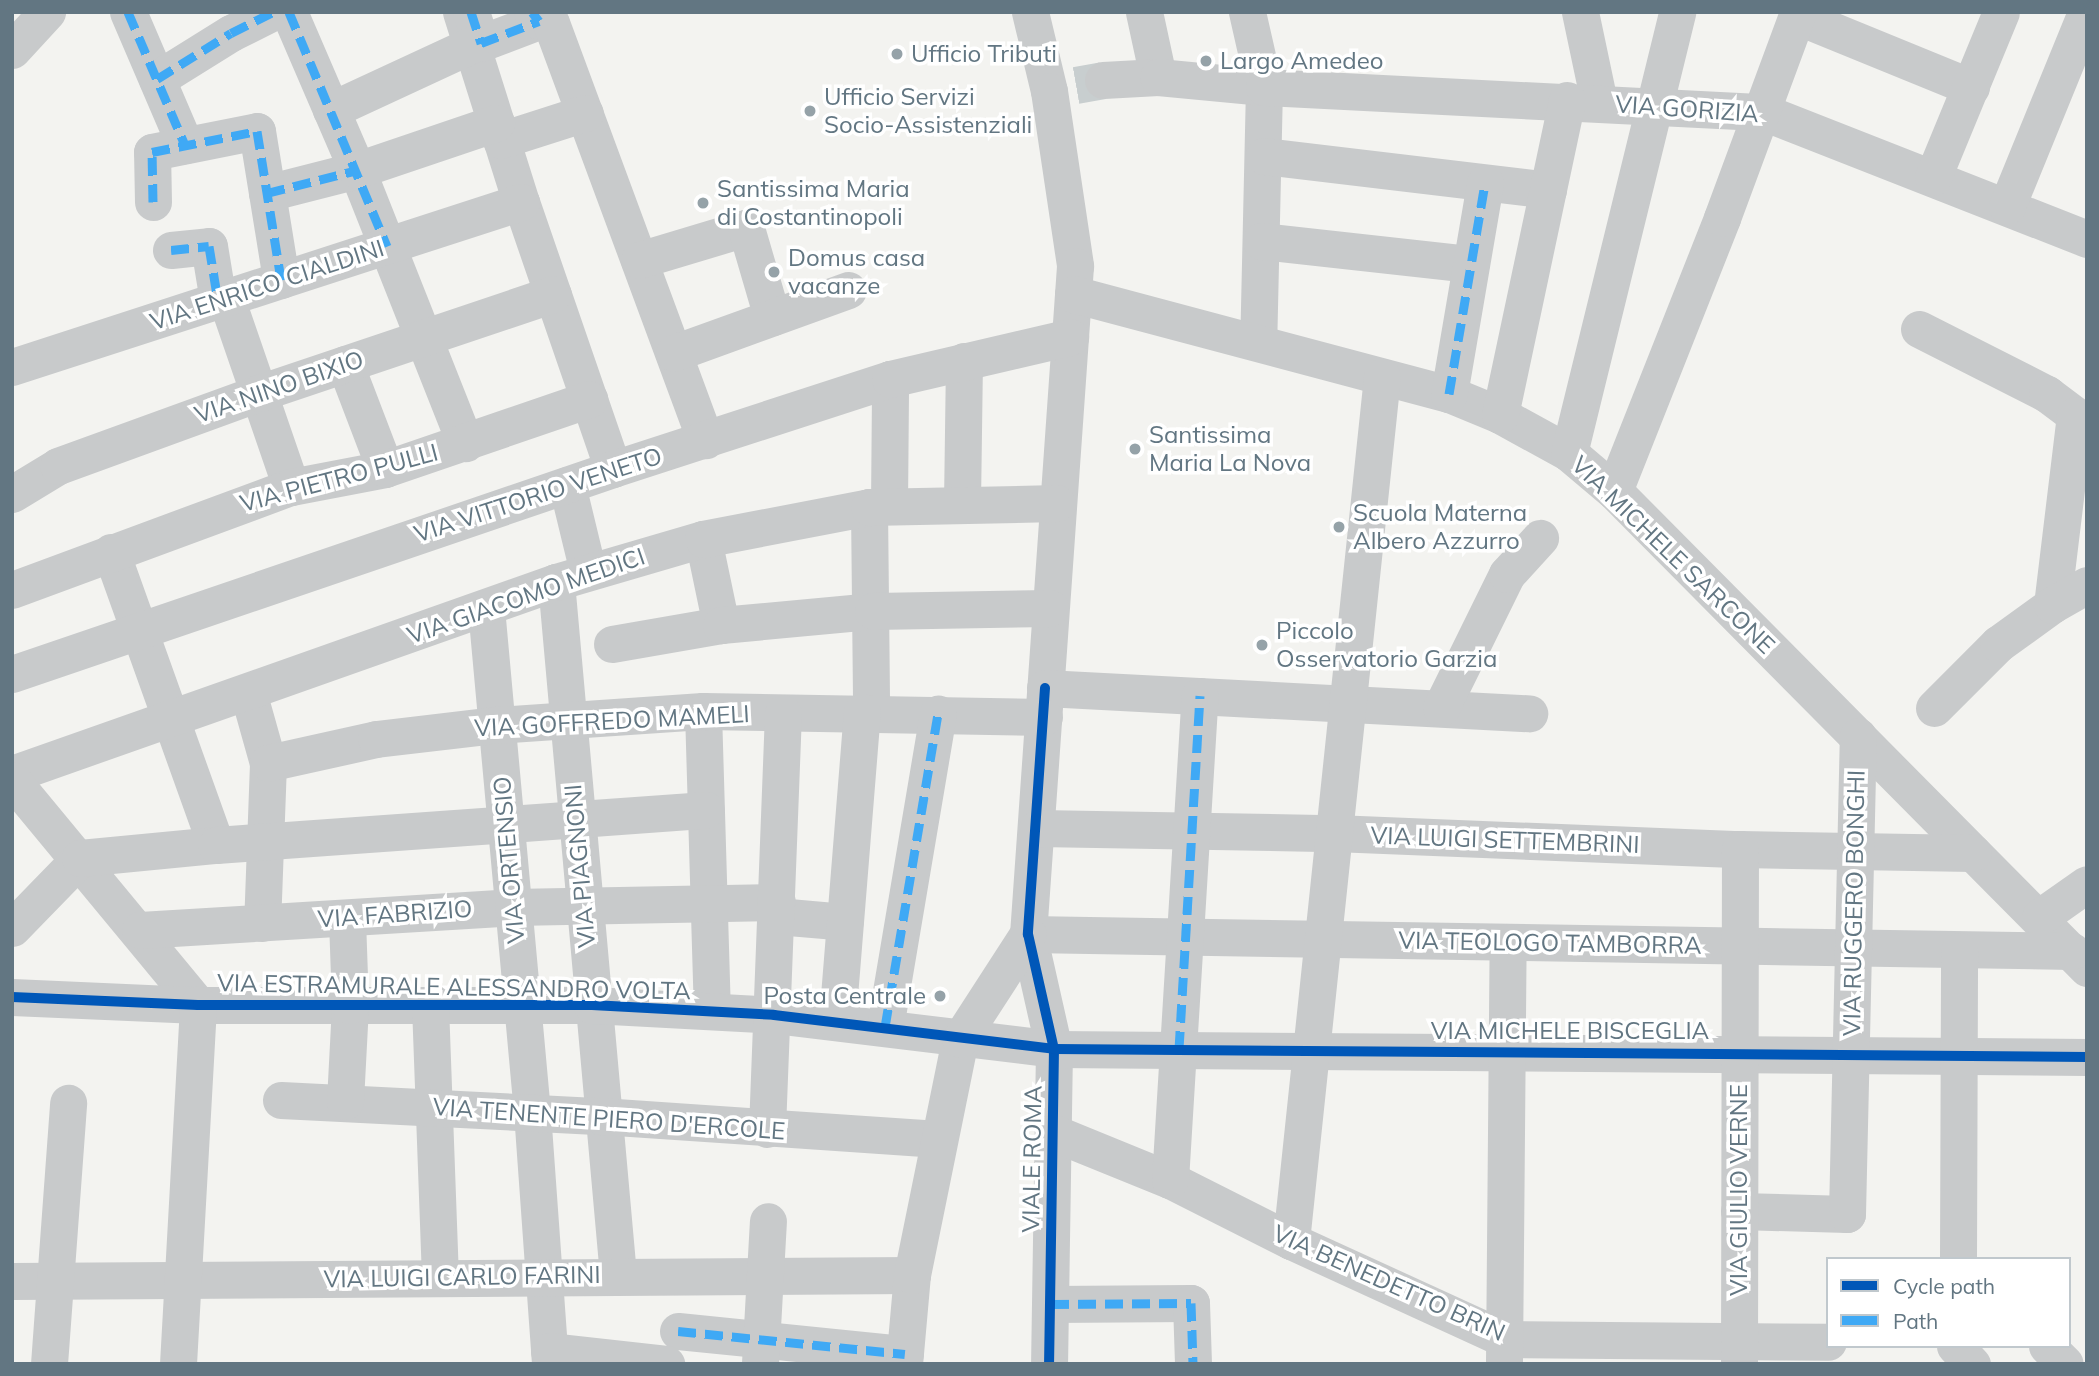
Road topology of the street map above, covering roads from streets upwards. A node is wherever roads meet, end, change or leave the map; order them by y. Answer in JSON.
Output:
{"nodes":[{"id":1,"x":273,"y":12,"type":"edge"},
{"id":2,"x":289,"y":12,"type":"edge"},
{"id":3,"x":1030,"y":12,"type":"edge"},
{"id":4,"x":1144,"y":12,"type":"edge"},
{"id":5,"x":1247,"y":12,"type":"edge"},
{"id":6,"x":1580,"y":12,"type":"edge"},
{"id":7,"x":1678,"y":12,"type":"edge"},
{"id":8,"x":2001,"y":12,"type":"edge"},
{"id":9,"x":2086,"y":12,"type":"edge"},
{"id":10,"x":1798,"y":14,"type":"edge"},
{"id":11,"x":542,"y":16,"type":"edge"},
{"id":12,"x":468,"y":23,"type":"edge"},
{"id":13,"x":137,"y":26,"type":"edge"},
{"id":14,"x":1158,"y":77,"type":"junction"},
{"id":15,"x":157,"y":79,"type":"junction"},
{"id":16,"x":1076,"y":85,"type":"junction"},
{"id":17,"x":1264,"y":87,"type":"junction"},
{"id":18,"x":1970,"y":87,"type":"junction"},
{"id":19,"x":1583,"y":101,"type":"junction"},
{"id":20,"x":1655,"y":106,"type":"junction"},
{"id":21,"x":331,"y":110,"type":"junction"},
{"id":22,"x":1763,"y":112,"type":"junction"},
{"id":23,"x":585,"y":113,"type":"junction"},
{"id":24,"x":499,"y":132,"type":"junction"},
{"id":25,"x":185,"y":145,"type":"junction"},
{"id":26,"x":1264,"y":156,"type":"junction"},
{"id":27,"x":357,"y":170,"type":"junction"},
{"id":28,"x":1933,"y":177,"type":"junction"},
{"id":29,"x":1485,"y":183,"type":"junction"},
{"id":30,"x":1548,"y":190,"type":"junction"},
{"id":31,"x":267,"y":193,"type":"junction"},
{"id":32,"x":153,"y":202,"type":"dead end"},
{"id":33,"x":521,"y":202,"type":"junction"},
{"id":34,"x":2007,"y":206,"type":"junction"},
{"id":35,"x":2087,"y":239,"type":"edge"},
{"id":36,"x":1261,"y":240,"type":"junction"},
{"id":37,"x":387,"y":246,"type":"junction"},
{"id":38,"x":171,"y":250,"type":"dead end"},
{"id":39,"x":639,"y":260,"type":"junction"},
{"id":40,"x":1471,"y":264,"type":"junction"},
{"id":41,"x":281,"y":280,"type":"junction"},
{"id":42,"x":848,"y":290,"type":"dead end"},
{"id":43,"x":1073,"y":294,"type":"junction"},
{"id":44,"x":553,"y":295,"type":"junction"},
{"id":45,"x":222,"y":300,"type":"junction"},
{"id":46,"x":772,"y":317,"type":"junction"},
{"id":47,"x":1920,"y":330,"type":"dead end"},
{"id":48,"x":1070,"y":337,"type":"junction"},
{"id":49,"x":424,"y":338,"type":"junction"},
{"id":50,"x":1258,"y":342,"type":"junction"},
{"id":51,"x":674,"y":353,"type":"junction"},
{"id":52,"x":964,"y":361,"type":"junction"},
{"id":53,"x":345,"y":364,"type":"junction"},
{"id":54,"x":12,"y":367,"type":"edge"},
{"id":55,"x":1382,"y":377,"type":"junction"},
{"id":56,"x":890,"y":379,"type":"junction"},
{"id":57,"x":259,"y":393,"type":"junction"},
{"id":58,"x":1449,"y":394,"type":"junction"},
{"id":59,"x":589,"y":399,"type":"junction"},
{"id":60,"x":1500,"y":415,"type":"junction"},
{"id":61,"x":705,"y":440,"type":"junction"},
{"id":62,"x":466,"y":443,"type":"junction"},
{"id":63,"x":1569,"y":453,"type":"junction"},
{"id":64,"x":385,"y":469,"type":"junction"},
{"id":65,"x":613,"y":469,"type":"junction"},
{"id":66,"x":568,"y":485,"type":"junction"},
{"id":67,"x":290,"y":486,"type":"junction"},
{"id":68,"x":1614,"y":491,"type":"junction"},
{"id":69,"x":12,"y":494,"type":"edge"},
{"id":70,"x":962,"y":503,"type":"junction"},
{"id":71,"x":1057,"y":503,"type":"junction"},
{"id":72,"x":879,"y":506,"type":"junction"},
{"id":73,"x":1541,"y":538,"type":"dead end"},
{"id":74,"x":703,"y":539,"type":"junction"},
{"id":75,"x":111,"y":552,"type":"junction"},
{"id":76,"x":572,"y":577,"type":"junction"},
{"id":77,"x":2087,"y":585,"type":"edge"},
{"id":78,"x":12,"y":590,"type":"edge"},
{"id":79,"x":2052,"y":605,"type":"junction"},
{"id":80,"x":486,"y":608,"type":"junction"},
{"id":81,"x":1050,"y":608,"type":"junction"},
{"id":82,"x":873,"y":611,"type":"junction"},
{"id":83,"x":721,"y":625,"type":"junction"},
{"id":84,"x":139,"y":629,"type":"junction"},
{"id":85,"x":612,"y":644,"type":"dead end"},
{"id":86,"x":12,"y":674,"type":"edge"},
{"id":87,"x":248,"y":692,"type":"junction"},
{"id":88,"x":1200,"y":696,"type":"junction"},
{"id":89,"x":1045,"y":702,"type":"junction"},
{"id":90,"x":1347,"y":704,"type":"junction"},
{"id":91,"x":1441,"y":708,"type":"junction"},
{"id":92,"x":1934,"y":708,"type":"dead end"},
{"id":93,"x":703,"y":710,"type":"junction"},
{"id":94,"x":867,"y":712,"type":"junction"},
{"id":95,"x":783,"y":713,"type":"junction"},
{"id":96,"x":938,"y":713,"type":"junction"},
{"id":97,"x":1529,"y":713,"type":"dead end"},
{"id":98,"x":170,"y":717,"type":"junction"},
{"id":99,"x":568,"y":720,"type":"junction"},
{"id":100,"x":496,"y":725,"type":"junction"},
{"id":101,"x":1858,"y":736,"type":"junction"},
{"id":102,"x":268,"y":763,"type":"junction"},
{"id":103,"x":12,"y":774,"type":"edge"},
{"id":104,"x":12,"y":780,"type":"edge"},
{"id":105,"x":706,"y":810,"type":"junction"},
{"id":106,"x":576,"y":819,"type":"junction"},
{"id":107,"x":506,"y":824,"type":"junction"},
{"id":108,"x":1037,"y":828,"type":"junction"},
{"id":109,"x":1192,"y":829,"type":"junction"},
{"id":110,"x":1334,"y":833,"type":"junction"},
{"id":111,"x":265,"y":842,"type":"junction"},
{"id":112,"x":216,"y":845,"type":"junction"},
{"id":113,"x":1740,"y":849,"type":"junction"},
{"id":114,"x":1856,"y":850,"type":"junction"},
{"id":115,"x":1973,"y":853,"type":"junction"},
{"id":116,"x":80,"y":858,"type":"junction"},
{"id":117,"x":2087,"y":884,"type":"edge"},
{"id":118,"x":709,"y":902,"type":"junction"},
{"id":119,"x":583,"y":904,"type":"junction"},
{"id":120,"x":513,"y":906,"type":"junction"},
{"id":121,"x":777,"y":909,"type":"junction"},
{"id":122,"x":2040,"y":917,"type":"junction"},
{"id":123,"x":347,"y":918,"type":"junction"},
{"id":124,"x":845,"y":922,"type":"junction"},
{"id":125,"x":262,"y":923,"type":"junction"},
{"id":126,"x":12,"y":928,"type":"edge"},
{"id":127,"x":139,"y":930,"type":"junction"},
{"id":128,"x":1028,"y":934,"type":"junction"},
{"id":129,"x":1185,"y":936,"type":"junction"},
{"id":130,"x":1323,"y":938,"type":"junction"},
{"id":131,"x":1508,"y":942,"type":"junction"},
{"id":132,"x":1739,"y":947,"type":"junction"},
{"id":133,"x":1853,"y":949,"type":"junction"},
{"id":134,"x":1959,"y":951,"type":"junction"},
{"id":135,"x":2079,"y":960,"type":"edge"},
{"id":136,"x":12,"y":997,"type":"edge"},
{"id":137,"x":198,"y":1004,"type":"junction"},
{"id":138,"x":430,"y":1004,"type":"junction"},
{"id":139,"x":522,"y":1004,"type":"junction"},
{"id":140,"x":592,"y":1004,"type":"junction"},
{"id":141,"x":350,"y":1005,"type":"junction"},
{"id":142,"x":712,"y":1011,"type":"junction"},
{"id":143,"x":774,"y":1015,"type":"junction"},
{"id":144,"x":837,"y":1021,"type":"junction"},
{"id":145,"x":885,"y":1027,"type":"junction"},
{"id":146,"x":960,"y":1039,"type":"junction"},
{"id":147,"x":1054,"y":1049,"type":"junction"},
{"id":148,"x":1179,"y":1049,"type":"junction"},
{"id":149,"x":1311,"y":1051,"type":"junction"},
{"id":150,"x":1507,"y":1052,"type":"junction"},
{"id":151,"x":1739,"y":1053,"type":"junction"},
{"id":152,"x":1851,"y":1054,"type":"junction"},
{"id":153,"x":1959,"y":1055,"type":"junction"},
{"id":154,"x":2087,"y":1057,"type":"edge"},
{"id":155,"x":281,"y":1100,"type":"dead end"},
{"id":156,"x":345,"y":1101,"type":"junction"},
{"id":157,"x":68,"y":1102,"type":"dead end"},
{"id":158,"x":434,"y":1108,"type":"junction"},
{"id":159,"x":532,"y":1112,"type":"junction"},
{"id":160,"x":601,"y":1116,"type":"junction"},
{"id":161,"x":767,"y":1129,"type":"junction"},
{"id":162,"x":1054,"y":1133,"type":"junction"},
{"id":163,"x":938,"y":1139,"type":"junction"},
{"id":164,"x":1170,"y":1181,"type":"junction"},
{"id":165,"x":1739,"y":1211,"type":"junction"},
{"id":166,"x":768,"y":1222,"type":"dead end"},
{"id":167,"x":1291,"y":1241,"type":"junction"},
{"id":168,"x":1958,"y":1257,"type":"edge"},
{"id":169,"x":766,"y":1273,"type":"junction"},
{"id":170,"x":679,"y":1274,"type":"junction"},
{"id":171,"x":618,"y":1275,"type":"junction"},
{"id":172,"x":912,"y":1275,"type":"junction"},
{"id":173,"x":543,"y":1276,"type":"junction"},
{"id":174,"x":440,"y":1277,"type":"junction"},
{"id":175,"x":55,"y":1280,"type":"junction"},
{"id":176,"x":183,"y":1280,"type":"junction"},
{"id":177,"x":12,"y":1281,"type":"edge"},
{"id":178,"x":1051,"y":1304,"type":"junction"},
{"id":179,"x":1826,"y":1342,"type":"edge"},
{"id":180,"x":1957,"y":1348,"type":"edge"},
{"id":181,"x":2049,"y":1348,"type":"edge"},
{"id":182,"x":1504,"y":1351,"type":"edge"},
{"id":183,"x":761,"y":1352,"type":"edge"},
{"id":184,"x":674,"y":1353,"type":"edge"},
{"id":185,"x":1739,"y":1353,"type":"edge"},
{"id":186,"x":550,"y":1357,"type":"edge"},
{"id":187,"x":905,"y":1359,"type":"edge"},
{"id":188,"x":49,"y":1364,"type":"edge"},
{"id":189,"x":178,"y":1364,"type":"edge"},
{"id":190,"x":1049,"y":1364,"type":"edge"},
{"id":191,"x":1193,"y":1364,"type":"edge"},
{"id":192,"x":1972,"y":1364,"type":"edge"},
{"id":193,"x":2064,"y":1364,"type":"edge"}],
"edges":[{"from":1,"to":15,"type":"street"},
{"from":2,"to":21,"type":"street"},
{"from":3,"to":16,"type":"street"},
{"from":4,"to":14,"type":"street"},
{"from":5,"to":17,"type":"street"},
{"from":6,"to":19,"type":"street"},
{"from":7,"to":20,"type":"street"},
{"from":8,"to":18,"type":"street"},
{"from":9,"to":34,"type":"street"},
{"from":10,"to":18,"type":"street"},
{"from":10,"to":22,"type":"street"},
{"from":11,"to":12,"type":"street"},
{"from":11,"to":23,"type":"street"},
{"from":12,"to":21,"type":"street"},
{"from":12,"to":24,"type":"street"},
{"from":13,"to":15,"type":"street"},
{"from":14,"to":16,"type":"street","name":"VIA GORIZIA"},
{"from":14,"to":17,"type":"street","name":"VIA GORIZIA"},
{"from":15,"to":25,"type":"street"},
{"from":16,"to":43,"type":"street"},
{"from":17,"to":19,"type":"street","name":"VIA GORIZIA"},
{"from":17,"to":26,"type":"street"},
{"from":18,"to":28,"type":"street"},
{"from":19,"to":20,"type":"street","name":"VIA GORIZIA"},
{"from":19,"to":30,"type":"street"},
{"from":20,"to":22,"type":"street","name":"VIA GORIZIA"},
{"from":20,"to":63,"type":"street"},
{"from":21,"to":27,"type":"street"},
{"from":22,"to":28,"type":"street","name":"VIA GORIZIA"},
{"from":22,"to":68,"type":"street"},
{"from":23,"to":24,"type":"street"},
{"from":23,"to":39,"type":"street"},
{"from":24,"to":27,"type":"street"},
{"from":24,"to":33,"type":"street"},
{"from":25,"to":31,"type":"street"},
{"from":25,"to":32,"type":"street"},
{"from":26,"to":29,"type":"street"},
{"from":26,"to":36,"type":"street"},
{"from":27,"to":31,"type":"street"},
{"from":27,"to":37,"type":"street"},
{"from":28,"to":34,"type":"street","name":"VIA GORIZIA"},
{"from":29,"to":30,"type":"street"},
{"from":29,"to":40,"type":"street"},
{"from":30,"to":60,"type":"street"},
{"from":31,"to":41,"type":"street"},
{"from":33,"to":37,"type":"street","name":"VIA ENRICO CIALDINI"},
{"from":33,"to":44,"type":"street"},
{"from":34,"to":35,"type":"street","name":"VIA GORIZIA"},
{"from":36,"to":40,"type":"street"},
{"from":36,"to":50,"type":"street"},
{"from":37,"to":41,"type":"street","name":"VIA ENRICO CIALDINI"},
{"from":37,"to":49,"type":"street"},
{"from":38,"to":45,"type":"street"},
{"from":39,"to":46,"type":"street"},
{"from":39,"to":51,"type":"street"},
{"from":40,"to":58,"type":"street"},
{"from":41,"to":45,"type":"street","name":"VIA ENRICO CIALDINI"},
{"from":42,"to":46,"type":"street"},
{"from":43,"to":48,"type":"street"},
{"from":43,"to":50,"type":"street","name":"VIA MICHELE SARCONE"},
{"from":44,"to":49,"type":"street","name":"VIA NINO BIXIO"},
{"from":44,"to":59,"type":"street"},
{"from":45,"to":54,"type":"street","name":"VIA ENRICO CIALDINI"},
{"from":45,"to":57,"type":"street"},
{"from":46,"to":51,"type":"street"},
{"from":47,"to":79,"type":"street"},
{"from":48,"to":52,"type":"street","name":"VIA VITTORIO VENETO"},
{"from":48,"to":71,"type":"street"},
{"from":49,"to":53,"type":"street","name":"VIA NINO BIXIO"},
{"from":49,"to":62,"type":"street"},
{"from":50,"to":55,"type":"street","name":"VIA MICHELE SARCONE"},
{"from":51,"to":61,"type":"street"},
{"from":52,"to":56,"type":"street","name":"VIA VITTORIO VENETO"},
{"from":52,"to":70,"type":"street"},
{"from":53,"to":57,"type":"street","name":"VIA NINO BIXIO"},
{"from":53,"to":64,"type":"street"},
{"from":55,"to":58,"type":"street","name":"VIA MICHELE SARCONE"},
{"from":55,"to":90,"type":"street"},
{"from":56,"to":61,"type":"street","name":"VIA VITTORIO VENETO"},
{"from":56,"to":72,"type":"street"},
{"from":57,"to":67,"type":"street"},
{"from":57,"to":69,"type":"street","name":"VIA NINO BIXIO"},
{"from":58,"to":60,"type":"street","name":"VIA MICHELE SARCONE"},
{"from":59,"to":62,"type":"street","name":"VIA PIETRO PULLI"},
{"from":59,"to":65,"type":"street"},
{"from":60,"to":63,"type":"street","name":"VIA MICHELE SARCONE"},
{"from":61,"to":65,"type":"street","name":"VIA VITTORIO VENETO"},
{"from":62,"to":64,"type":"street","name":"VIA PIETRO PULLI"},
{"from":63,"to":68,"type":"street","name":"VIA MICHELE SARCONE"},
{"from":64,"to":67,"type":"street","name":"VIA PIETRO PULLI"},
{"from":65,"to":66,"type":"street","name":"VIA VITTORIO VENETO"},
{"from":66,"to":76,"type":"street","name":"VIA PIAGNONI"},
{"from":66,"to":84,"type":"street","name":"VIA VITTORIO VENETO"},
{"from":67,"to":75,"type":"street","name":"VIA PIETRO PULLI"},
{"from":68,"to":101,"type":"street","name":"VIA MICHELE SARCONE"},
{"from":70,"to":71,"type":"street","name":"VIA GIACOMO MEDICI"},
{"from":70,"to":72,"type":"street","name":"VIA GIACOMO MEDICI"},
{"from":71,"to":81,"type":"street"},
{"from":72,"to":74,"type":"street","name":"VIA GIACOMO MEDICI"},
{"from":72,"to":82,"type":"street"},
{"from":73,"to":91,"type":"street"},
{"from":74,"to":76,"type":"street","name":"VIA GIACOMO MEDICI"},
{"from":74,"to":83,"type":"street"},
{"from":75,"to":78,"type":"street","name":"VIA PIETRO PULLI"},
{"from":75,"to":84,"type":"street"},
{"from":76,"to":80,"type":"street","name":"VIA GIACOMO MEDICI"},
{"from":76,"to":99,"type":"street","name":"VIA PIAGNONI"},
{"from":77,"to":79,"type":"street"},
{"from":79,"to":92,"type":"street"},
{"from":80,"to":87,"type":"street","name":"VIA GIACOMO MEDICI"},
{"from":80,"to":100,"type":"street","name":"VIA ORTENSIO"},
{"from":81,"to":82,"type":"street"},
{"from":81,"to":89,"type":"street"},
{"from":82,"to":83,"type":"street"},
{"from":82,"to":94,"type":"street"},
{"from":83,"to":85,"type":"street"},
{"from":84,"to":86,"type":"street","name":"VIA VITTORIO VENETO"},
{"from":84,"to":98,"type":"street"},
{"from":87,"to":98,"type":"street","name":"VIA GIACOMO MEDICI"},
{"from":87,"to":102,"type":"street"},
{"from":88,"to":89,"type":"street","name":"VIA GOFFREDO MAMELI"},
{"from":88,"to":90,"type":"street","name":"VIA GOFFREDO MAMELI"},
{"from":88,"to":109,"type":"street"},
{"from":89,"to":96,"type":"street","name":"VIA GOFFREDO MAMELI"},
{"from":89,"to":108,"type":"street"},
{"from":90,"to":91,"type":"street","name":"VIA GOFFREDO MAMELI"},
{"from":90,"to":110,"type":"street"},
{"from":91,"to":97,"type":"street","name":"VIA GOFFREDO MAMELI"},
{"from":93,"to":95,"type":"street","name":"VIA GOFFREDO MAMELI"},
{"from":93,"to":99,"type":"street","name":"VIA GOFFREDO MAMELI"},
{"from":93,"to":105,"type":"street"},
{"from":94,"to":95,"type":"street","name":"VIA GOFFREDO MAMELI"},
{"from":94,"to":96,"type":"street","name":"VIA GOFFREDO MAMELI"},
{"from":94,"to":124,"type":"street"},
{"from":95,"to":121,"type":"street"},
{"from":96,"to":145,"type":"street"},
{"from":98,"to":103,"type":"street","name":"VIA GIACOMO MEDICI"},
{"from":98,"to":112,"type":"street"},
{"from":99,"to":100,"type":"street","name":"VIA GOFFREDO MAMELI"},
{"from":99,"to":106,"type":"street","name":"VIA PIAGNONI"},
{"from":100,"to":102,"type":"street","name":"VIA GOFFREDO MAMELI"},
{"from":100,"to":107,"type":"street","name":"VIA ORTENSIO"},
{"from":101,"to":114,"type":"street","name":"VIA RUGGERO BONGHI"},
{"from":101,"to":115,"type":"street","name":"VIA MICHELE SARCONE"},
{"from":102,"to":111,"type":"street"},
{"from":104,"to":116,"type":"street"},
{"from":105,"to":106,"type":"street"},
{"from":105,"to":118,"type":"street"},
{"from":106,"to":107,"type":"street"},
{"from":106,"to":119,"type":"street","name":"VIA PIAGNONI"},
{"from":107,"to":111,"type":"street"},
{"from":107,"to":120,"type":"street","name":"VIA ORTENSIO"},
{"from":108,"to":109,"type":"street","name":"VIA LUIGI SETTEMBRINI"},
{"from":108,"to":128,"type":"street"},
{"from":109,"to":110,"type":"street","name":"VIA LUIGI SETTEMBRINI"},
{"from":109,"to":129,"type":"street"},
{"from":110,"to":113,"type":"street","name":"VIA LUIGI SETTEMBRINI"},
{"from":110,"to":130,"type":"street"},
{"from":111,"to":112,"type":"street"},
{"from":111,"to":125,"type":"street"},
{"from":112,"to":116,"type":"street"},
{"from":113,"to":114,"type":"street","name":"VIA LUIGI SETTEMBRINI"},
{"from":113,"to":132,"type":"street","name":"VIA GIULIO VERNE"},
{"from":114,"to":115,"type":"street","name":"VIA LUIGI SETTEMBRINI"},
{"from":114,"to":133,"type":"street","name":"VIA RUGGERO BONGHI"},
{"from":115,"to":122,"type":"street","name":"VIA MICHELE SARCONE"},
{"from":116,"to":126,"type":"street"},
{"from":116,"to":127,"type":"street"},
{"from":117,"to":122,"type":"street"},
{"from":118,"to":119,"type":"street","name":"VIA FABRIZIO"},
{"from":118,"to":121,"type":"street","name":"VIA FABRIZIO"},
{"from":118,"to":142,"type":"street"},
{"from":119,"to":120,"type":"street","name":"VIA FABRIZIO"},
{"from":119,"to":140,"type":"street","name":"VIA PIAGNONI"},
{"from":120,"to":123,"type":"street","name":"VIA FABRIZIO"},
{"from":120,"to":139,"type":"street","name":"VIA ORTENSIO"},
{"from":121,"to":124,"type":"street","name":"VIA FABRIZIO"},
{"from":121,"to":143,"type":"street"},
{"from":122,"to":135,"type":"street","name":"VIA MICHELE SARCONE"},
{"from":123,"to":125,"type":"street","name":"VIA FABRIZIO"},
{"from":123,"to":141,"type":"street"},
{"from":124,"to":144,"type":"street"},
{"from":125,"to":127,"type":"street","name":"VIA FABRIZIO"},
{"from":127,"to":137,"type":"street"},
{"from":128,"to":129,"type":"street","name":"VIA TEOLOGO TAMBORRA"},
{"from":128,"to":146,"type":"street"},
{"from":128,"to":147,"type":"street","name":"VIALE ROMA"},
{"from":129,"to":130,"type":"street","name":"VIA TEOLOGO TAMBORRA"},
{"from":129,"to":148,"type":"street"},
{"from":130,"to":131,"type":"street","name":"VIA TEOLOGO TAMBORRA"},
{"from":130,"to":149,"type":"street"},
{"from":131,"to":132,"type":"street","name":"VIA TEOLOGO TAMBORRA"},
{"from":131,"to":150,"type":"street"},
{"from":132,"to":133,"type":"street","name":"VIA TEOLOGO TAMBORRA"},
{"from":132,"to":151,"type":"street","name":"VIA GIULIO VERNE"},
{"from":133,"to":134,"type":"street","name":"VIA TEOLOGO TAMBORRA"},
{"from":133,"to":152,"type":"street","name":"VIA RUGGERO BONGHI"},
{"from":134,"to":135,"type":"street","name":"VIA TEOLOGO TAMBORRA"},
{"from":134,"to":153,"type":"street"},
{"from":136,"to":137,"type":"street","name":"VIA ESTRAMURALE ALESSANDRO VOLTA"},
{"from":137,"to":141,"type":"street","name":"VIA ESTRAMURALE ALESSANDRO VOLTA"},
{"from":137,"to":176,"type":"street"},
{"from":138,"to":139,"type":"street","name":"VIA ESTRAMURALE ALESSANDRO VOLTA"},
{"from":138,"to":141,"type":"street","name":"VIA ESTRAMURALE ALESSANDRO VOLTA"},
{"from":138,"to":158,"type":"street"},
{"from":139,"to":140,"type":"street","name":"VIA ESTRAMURALE ALESSANDRO VOLTA"},
{"from":139,"to":159,"type":"street","name":"VIA ORTENSIO"},
{"from":140,"to":142,"type":"street","name":"VIA ESTRAMURALE ALESSANDRO VOLTA"},
{"from":140,"to":160,"type":"street","name":"VIA PIAGNONI"},
{"from":141,"to":156,"type":"street"},
{"from":142,"to":143,"type":"street","name":"VIA ESTRAMURALE ALESSANDRO VOLTA"},
{"from":143,"to":144,"type":"street","name":"VIA ESTRAMURALE ALESSANDRO VOLTA"},
{"from":143,"to":161,"type":"street"},
{"from":144,"to":145,"type":"street","name":"VIA ESTRAMURALE ALESSANDRO VOLTA"},
{"from":145,"to":146,"type":"street","name":"VIA ESTRAMURALE ALESSANDRO VOLTA"},
{"from":146,"to":147,"type":"street"},
{"from":146,"to":163,"type":"street"},
{"from":147,"to":148,"type":"street","name":"VIA MICHELE BISCEGLIA"},
{"from":147,"to":162,"type":"street","name":"VIALE ROMA"},
{"from":148,"to":149,"type":"street","name":"VIA MICHELE BISCEGLIA"},
{"from":148,"to":164,"type":"street"},
{"from":149,"to":150,"type":"street","name":"VIA MICHELE BISCEGLIA"},
{"from":149,"to":167,"type":"street"},
{"from":150,"to":151,"type":"street","name":"VIA MICHELE BISCEGLIA"},
{"from":150,"to":182,"type":"street"},
{"from":151,"to":152,"type":"street","name":"VIA MICHELE BISCEGLIA"},
{"from":151,"to":165,"type":"street","name":"VIA GIULIO VERNE"},
{"from":152,"to":153,"type":"street","name":"VIA MICHELE BISCEGLIA"},
{"from":152,"to":165,"type":"street","name":"VIA RUGGERO BONGHI"},
{"from":153,"to":154,"type":"street","name":"VIA MICHELE BISCEGLIA"},
{"from":153,"to":168,"type":"street"},
{"from":155,"to":156,"type":"street","name":"VIA TENENTE PIERO D'ERCOLE"},
{"from":156,"to":158,"type":"street","name":"VIA TENENTE PIERO D'ERCOLE"},
{"from":157,"to":175,"type":"street"},
{"from":158,"to":159,"type":"street","name":"VIA TENENTE PIERO D'ERCOLE"},
{"from":158,"to":174,"type":"street"},
{"from":159,"to":160,"type":"street","name":"VIA TENENTE PIERO D'ERCOLE"},
{"from":159,"to":173,"type":"street","name":"VIA ORTENSIO"},
{"from":160,"to":161,"type":"street","name":"VIA TENENTE PIERO D'ERCOLE"},
{"from":160,"to":171,"type":"street","name":"VIA PIAGNONI"},
{"from":161,"to":163,"type":"street","name":"VIA TENENTE PIERO D'ERCOLE"},
{"from":162,"to":164,"type":"street","name":"VIA BENEDETTO BRIN"},
{"from":162,"to":178,"type":"street","name":"VIALE ROMA"},
{"from":163,"to":172,"type":"street"},
{"from":164,"to":167,"type":"street","name":"VIA BENEDETTO BRIN"},
{"from":165,"to":185,"type":"street","name":"VIA GIULIO VERNE"},
{"from":166,"to":169,"type":"street"},
{"from":167,"to":182,"type":"street","name":"VIA BENEDETTO BRIN"},
{"from":169,"to":170,"type":"street","name":"VIA LUIGI CARLO FARINI"},
{"from":169,"to":172,"type":"street","name":"VIA LUIGI CARLO FARINI"},
{"from":169,"to":183,"type":"street"},
{"from":170,"to":171,"type":"street","name":"VIA LUIGI CARLO FARINI"},
{"from":170,"to":184,"type":"street"},
{"from":171,"to":173,"type":"street","name":"VIA LUIGI CARLO FARINI"},
{"from":172,"to":187,"type":"street"},
{"from":173,"to":174,"type":"street","name":"VIA LUIGI CARLO FARINI"},
{"from":173,"to":186,"type":"street","name":"VIA ORTENSIO"},
{"from":174,"to":176,"type":"street","name":"VIA LUIGI CARLO FARINI"},
{"from":175,"to":176,"type":"street","name":"VIA LUIGI CARLO FARINI"},
{"from":175,"to":177,"type":"street","name":"VIA LUIGI CARLO FARINI"},
{"from":175,"to":188,"type":"street"},
{"from":176,"to":189,"type":"street"},
{"from":178,"to":190,"type":"street","name":"VIALE ROMA"},
{"from":178,"to":191,"type":"street"},
{"from":179,"to":185,"type":"street","name":"VIA BENEDETTO BRIN"},
{"from":180,"to":192,"type":"street"},
{"from":181,"to":193,"type":"street"},
{"from":182,"to":185,"type":"street","name":"VIA BENEDETTO BRIN"},
{"from":183,"to":184,"type":"street"},
{"from":183,"to":187,"type":"street"},
{"from":184,"to":186,"type":"street"}]}
